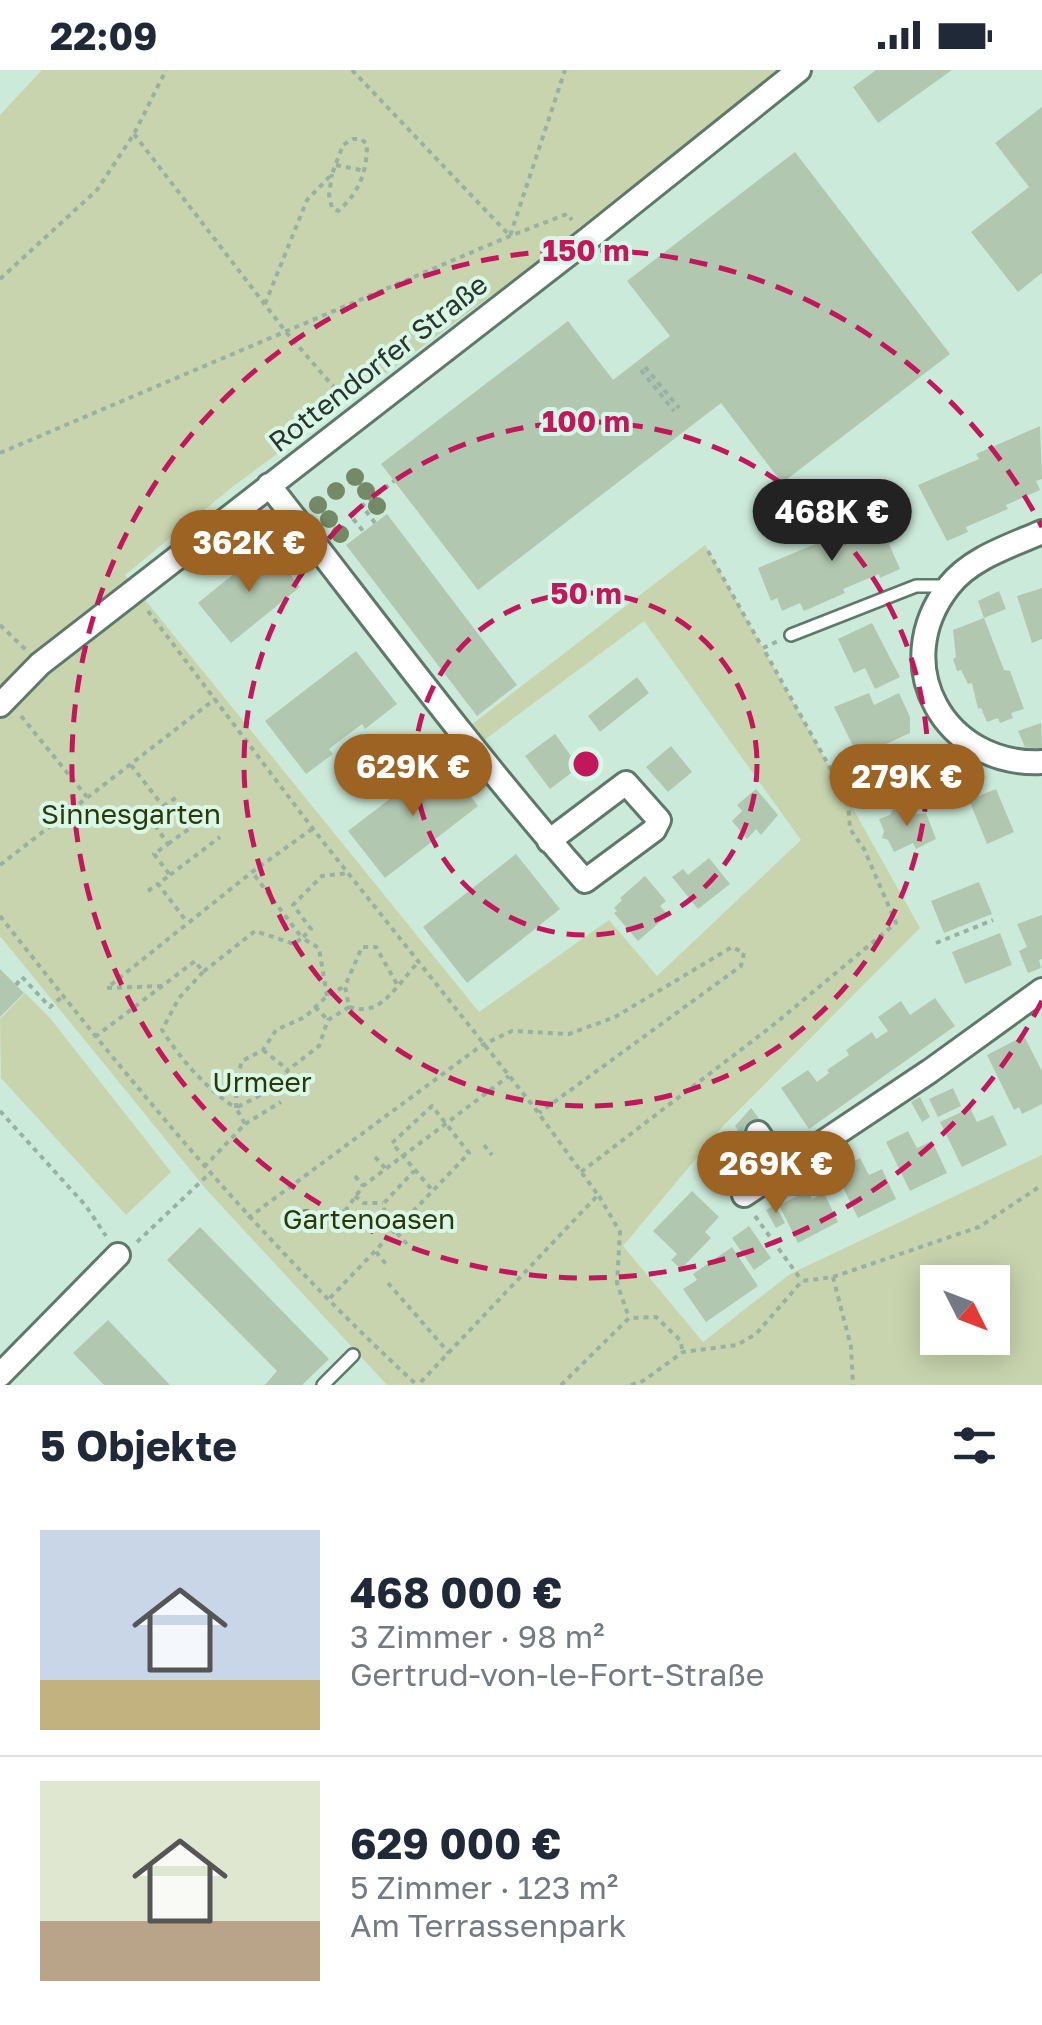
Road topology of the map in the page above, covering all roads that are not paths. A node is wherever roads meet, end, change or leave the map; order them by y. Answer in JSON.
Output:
{"nodes":[{"id":1,"x":799,"y":70,"type":"edge"},
{"id":2,"x":269,"y":485,"type":"junction"},
{"id":3,"x":1042,"y":532,"type":"edge"},
{"id":4,"x":949,"y":586,"type":"junction"},
{"id":5,"x":791,"y":635,"type":"road end"},
{"id":6,"x":2,"y":703,"type":"edge"},
{"id":7,"x":1042,"y":762,"type":"edge"},
{"id":8,"x":549,"y":841,"type":"junction"},
{"id":9,"x":1042,"y":990,"type":"edge"},
{"id":10,"x":758,"y":1133,"type":"dead end"},
{"id":11,"x":782,"y":1171,"type":"junction"},
{"id":12,"x":744,"y":1195,"type":"road end"},
{"id":13,"x":118,"y":1255,"type":"road end"},
{"id":14,"x":353,"y":1355,"type":"dead end"},
{"id":15,"x":0,"y":1375,"type":"edge"},
{"id":16,"x":322,"y":1385,"type":"edge"}],
"edges":[{"from":1,"to":2,"type":"street","name":"Rottendorfer Straße"},
{"from":2,"to":6,"type":"street","name":"Rottendorfer Straße"},
{"from":2,"to":8,"type":"street"},
{"from":3,"to":4,"type":"street"},
{"from":4,"to":5,"type":"lane"},
{"from":4,"to":7,"type":"street"},
{"from":8,"to":8,"type":"street"},
{"from":9,"to":11,"type":"street"},
{"from":10,"to":11,"type":"street"},
{"from":11,"to":12,"type":"street"},
{"from":13,"to":15,"type":"street"},
{"from":14,"to":16,"type":"lane"}]}
